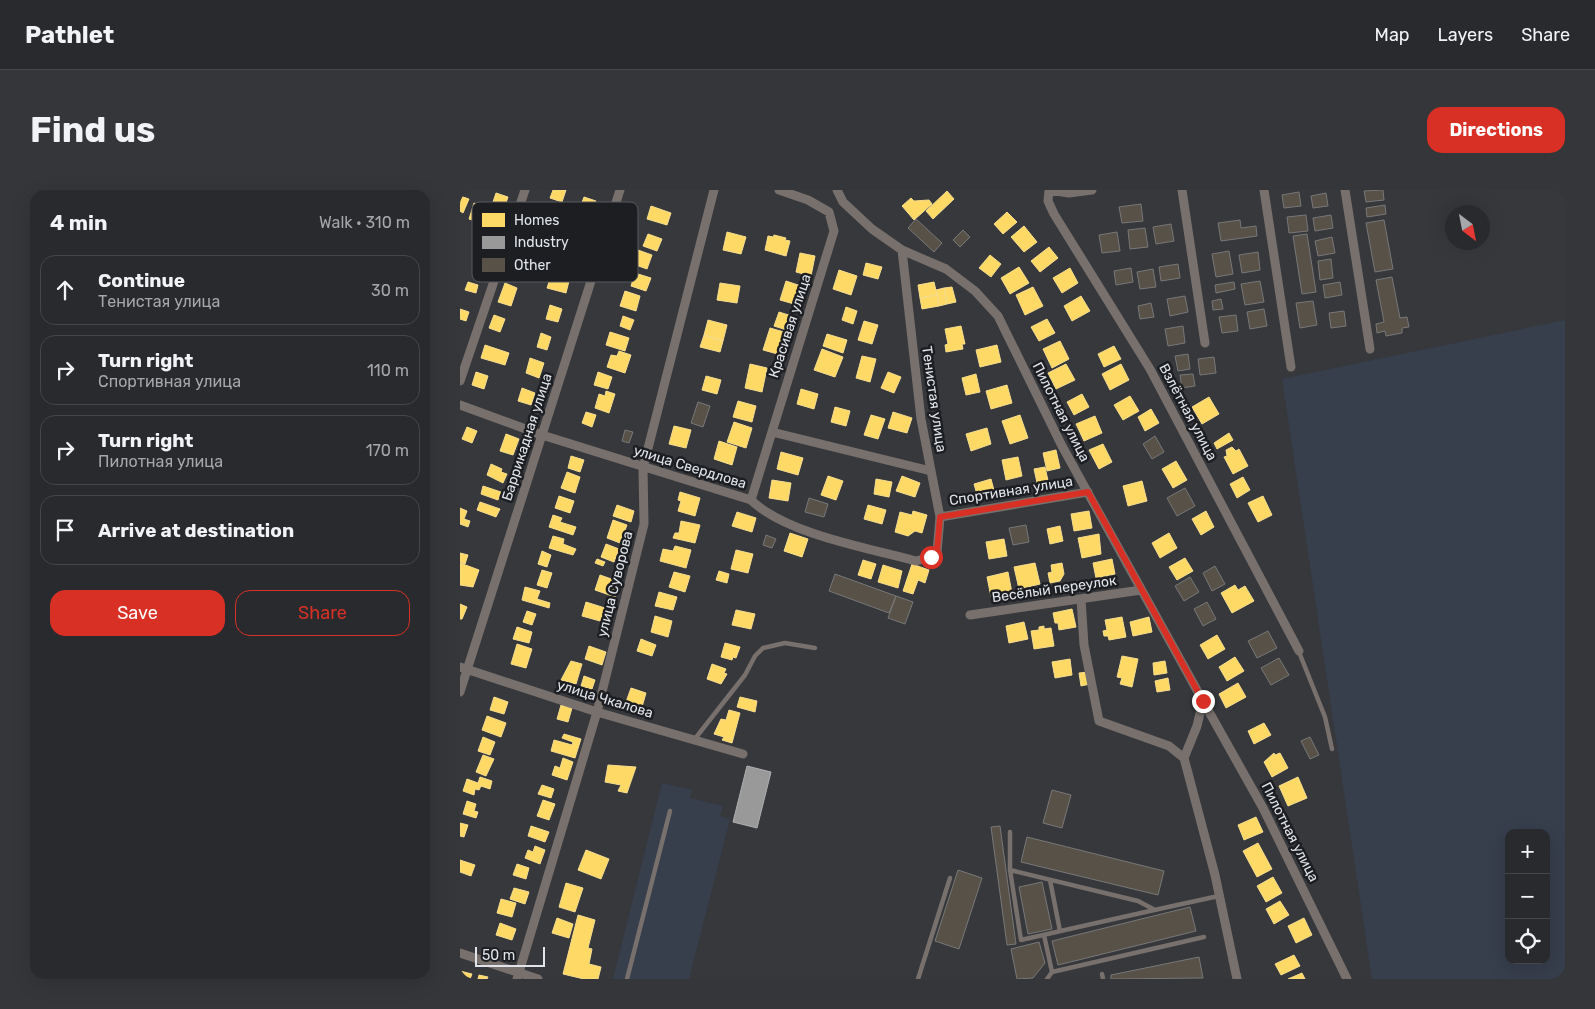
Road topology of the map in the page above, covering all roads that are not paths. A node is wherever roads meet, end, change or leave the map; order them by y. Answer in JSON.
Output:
{"nodes":[{"id":1,"x":525,"y":190,"type":"edge"},
{"id":2,"x":620,"y":190,"type":"edge"},
{"id":3,"x":714,"y":190,"type":"edge"},
{"id":4,"x":779,"y":190,"type":"edge"},
{"id":5,"x":837,"y":190,"type":"edge"},
{"id":6,"x":1049,"y":190,"type":"edge"},
{"id":7,"x":1092,"y":190,"type":"edge"},
{"id":8,"x":1182,"y":190,"type":"edge"},
{"id":9,"x":1264,"y":190,"type":"edge"},
{"id":10,"x":1345,"y":190,"type":"edge"},
{"id":11,"x":521,"y":202,"type":"edge"},
{"id":12,"x":616,"y":202,"type":"edge"},
{"id":13,"x":902,"y":250,"type":"junction"},
{"id":14,"x":494,"y":282,"type":"edge"},
{"id":15,"x":591,"y":282,"type":"edge"},
{"id":16,"x":1205,"y":343,"type":"dead end"},
{"id":17,"x":1370,"y":349,"type":"dead end"},
{"id":18,"x":1291,"y":367,"type":"dead end"},
{"id":19,"x":460,"y":381,"type":"edge"},
{"id":20,"x":460,"y":405,"type":"edge"},
{"id":21,"x":772,"y":432,"type":"junction"},
{"id":22,"x":542,"y":435,"type":"junction"},
{"id":23,"x":643,"y":468,"type":"junction"},
{"id":24,"x":930,"y":470,"type":"junction"},
{"id":25,"x":1088,"y":492,"type":"junction"},
{"id":26,"x":751,"y":500,"type":"junction"},
{"id":27,"x":940,"y":517,"type":"junction"},
{"id":28,"x":937,"y":552,"type":"joint"},
{"id":29,"x":1142,"y":590,"type":"junction"},
{"id":30,"x":1081,"y":600,"type":"junction"},
{"id":31,"x":970,"y":616,"type":"dead end"},
{"id":32,"x":815,"y":648,"type":"dead end"},
{"id":33,"x":1298,"y":651,"type":"joint"},
{"id":34,"x":464,"y":668,"type":"edge"},
{"id":35,"x":460,"y":692,"type":"edge"},
{"id":36,"x":1203,"y":701,"type":"junction"},
{"id":37,"x":597,"y":712,"type":"junction"},
{"id":38,"x":694,"y":740,"type":"junction"},
{"id":39,"x":1332,"y":749,"type":"dead end"},
{"id":40,"x":743,"y":754,"type":"dead end"},
{"id":41,"x":1184,"y":758,"type":"junction"},
{"id":42,"x":670,"y":811,"type":"dead end"},
{"id":43,"x":1010,"y":832,"type":"dead end"},
{"id":44,"x":1010,"y":870,"type":"junction"},
{"id":45,"x":950,"y":878,"type":"dead end"},
{"id":46,"x":1050,"y":880,"type":"junction"},
{"id":47,"x":1219,"y":896,"type":"junction"},
{"id":48,"x":1155,"y":910,"type":"junction"},
{"id":49,"x":1060,"y":931,"type":"junction"},
{"id":50,"x":1044,"y":935,"type":"junction"},
{"id":51,"x":1204,"y":937,"type":"dead end"},
{"id":52,"x":460,"y":953,"type":"edge"},
{"id":53,"x":1052,"y":972,"type":"junction"},
{"id":54,"x":518,"y":976,"type":"edge"},
{"id":55,"x":538,"y":979,"type":"edge"},
{"id":56,"x":628,"y":979,"type":"edge"},
{"id":57,"x":918,"y":979,"type":"edge"},
{"id":58,"x":1047,"y":979,"type":"edge"},
{"id":59,"x":1237,"y":979,"type":"edge"},
{"id":60,"x":1347,"y":979,"type":"edge"}],
"edges":[{"from":1,"to":11,"type":"street"},
{"from":2,"to":12,"type":"street","name":"Баррикадная улица"},
{"from":3,"to":23,"type":"street","name":"улица Суворова"},
{"from":4,"to":21,"type":"street","name":"Красивая улица"},
{"from":5,"to":13,"type":"street","name":"Пилотная улица"},
{"from":6,"to":7,"type":"street"},
{"from":6,"to":33,"type":"street","name":"Взлётная улица"},
{"from":8,"to":16,"type":"street"},
{"from":9,"to":18,"type":"street"},
{"from":10,"to":17,"type":"street"},
{"from":13,"to":24,"type":"street","name":"Тенистая улица"},
{"from":13,"to":25,"type":"street","name":"Пилотная улица"},
{"from":14,"to":19,"type":"street"},
{"from":15,"to":22,"type":"street","name":"Баррикадная улица"},
{"from":20,"to":22,"type":"street","name":"улица Свердлова"},
{"from":21,"to":24,"type":"street"},
{"from":21,"to":26,"type":"street","name":"Красивая улица"},
{"from":22,"to":23,"type":"street","name":"улица Свердлова"},
{"from":22,"to":34,"type":"street","name":"Баррикадная улица"},
{"from":23,"to":26,"type":"street","name":"улица Свердлова"},
{"from":23,"to":37,"type":"street","name":"улица Суворова"},
{"from":24,"to":27,"type":"street","name":"Тенистая улица"},
{"from":25,"to":27,"type":"street","name":"Спортивная улица"},
{"from":25,"to":29,"type":"street","name":"Пилотная улица"},
{"from":26,"to":28,"type":"street","name":"улица Свердлова"},
{"from":27,"to":28,"type":"street","name":"Тенистая улица"},
{"from":29,"to":30,"type":"street","name":"Весёлый переулок"},
{"from":29,"to":36,"type":"street","name":"Пилотная улица"},
{"from":30,"to":31,"type":"street","name":"Весёлый переулок"},
{"from":30,"to":41,"type":"street"},
{"from":32,"to":38,"type":"lane"},
{"from":33,"to":39,"type":"lane"},
{"from":34,"to":35,"type":"street","name":"Баррикадная улица"},
{"from":34,"to":37,"type":"street","name":"улица Чкалова"},
{"from":36,"to":41,"type":"street"},
{"from":36,"to":60,"type":"street","name":"Пилотная улица"},
{"from":37,"to":38,"type":"street","name":"улица Чкалова"},
{"from":37,"to":54,"type":"street","name":"улица Суворова"},
{"from":38,"to":40,"type":"street","name":"улица Чкалова"},
{"from":41,"to":47,"type":"street"},
{"from":42,"to":56,"type":"lane"},
{"from":43,"to":44,"type":"lane"},
{"from":44,"to":46,"type":"lane"},
{"from":44,"to":50,"type":"lane"},
{"from":45,"to":57,"type":"lane"},
{"from":46,"to":48,"type":"lane"},
{"from":46,"to":49,"type":"lane"},
{"from":47,"to":48,"type":"lane"},
{"from":47,"to":59,"type":"street"},
{"from":48,"to":49,"type":"lane"},
{"from":49,"to":50,"type":"lane"},
{"from":50,"to":53,"type":"lane"},
{"from":51,"to":53,"type":"lane"},
{"from":52,"to":54,"type":"street"},
{"from":53,"to":58,"type":"lane"},
{"from":54,"to":55,"type":"street"}]}
